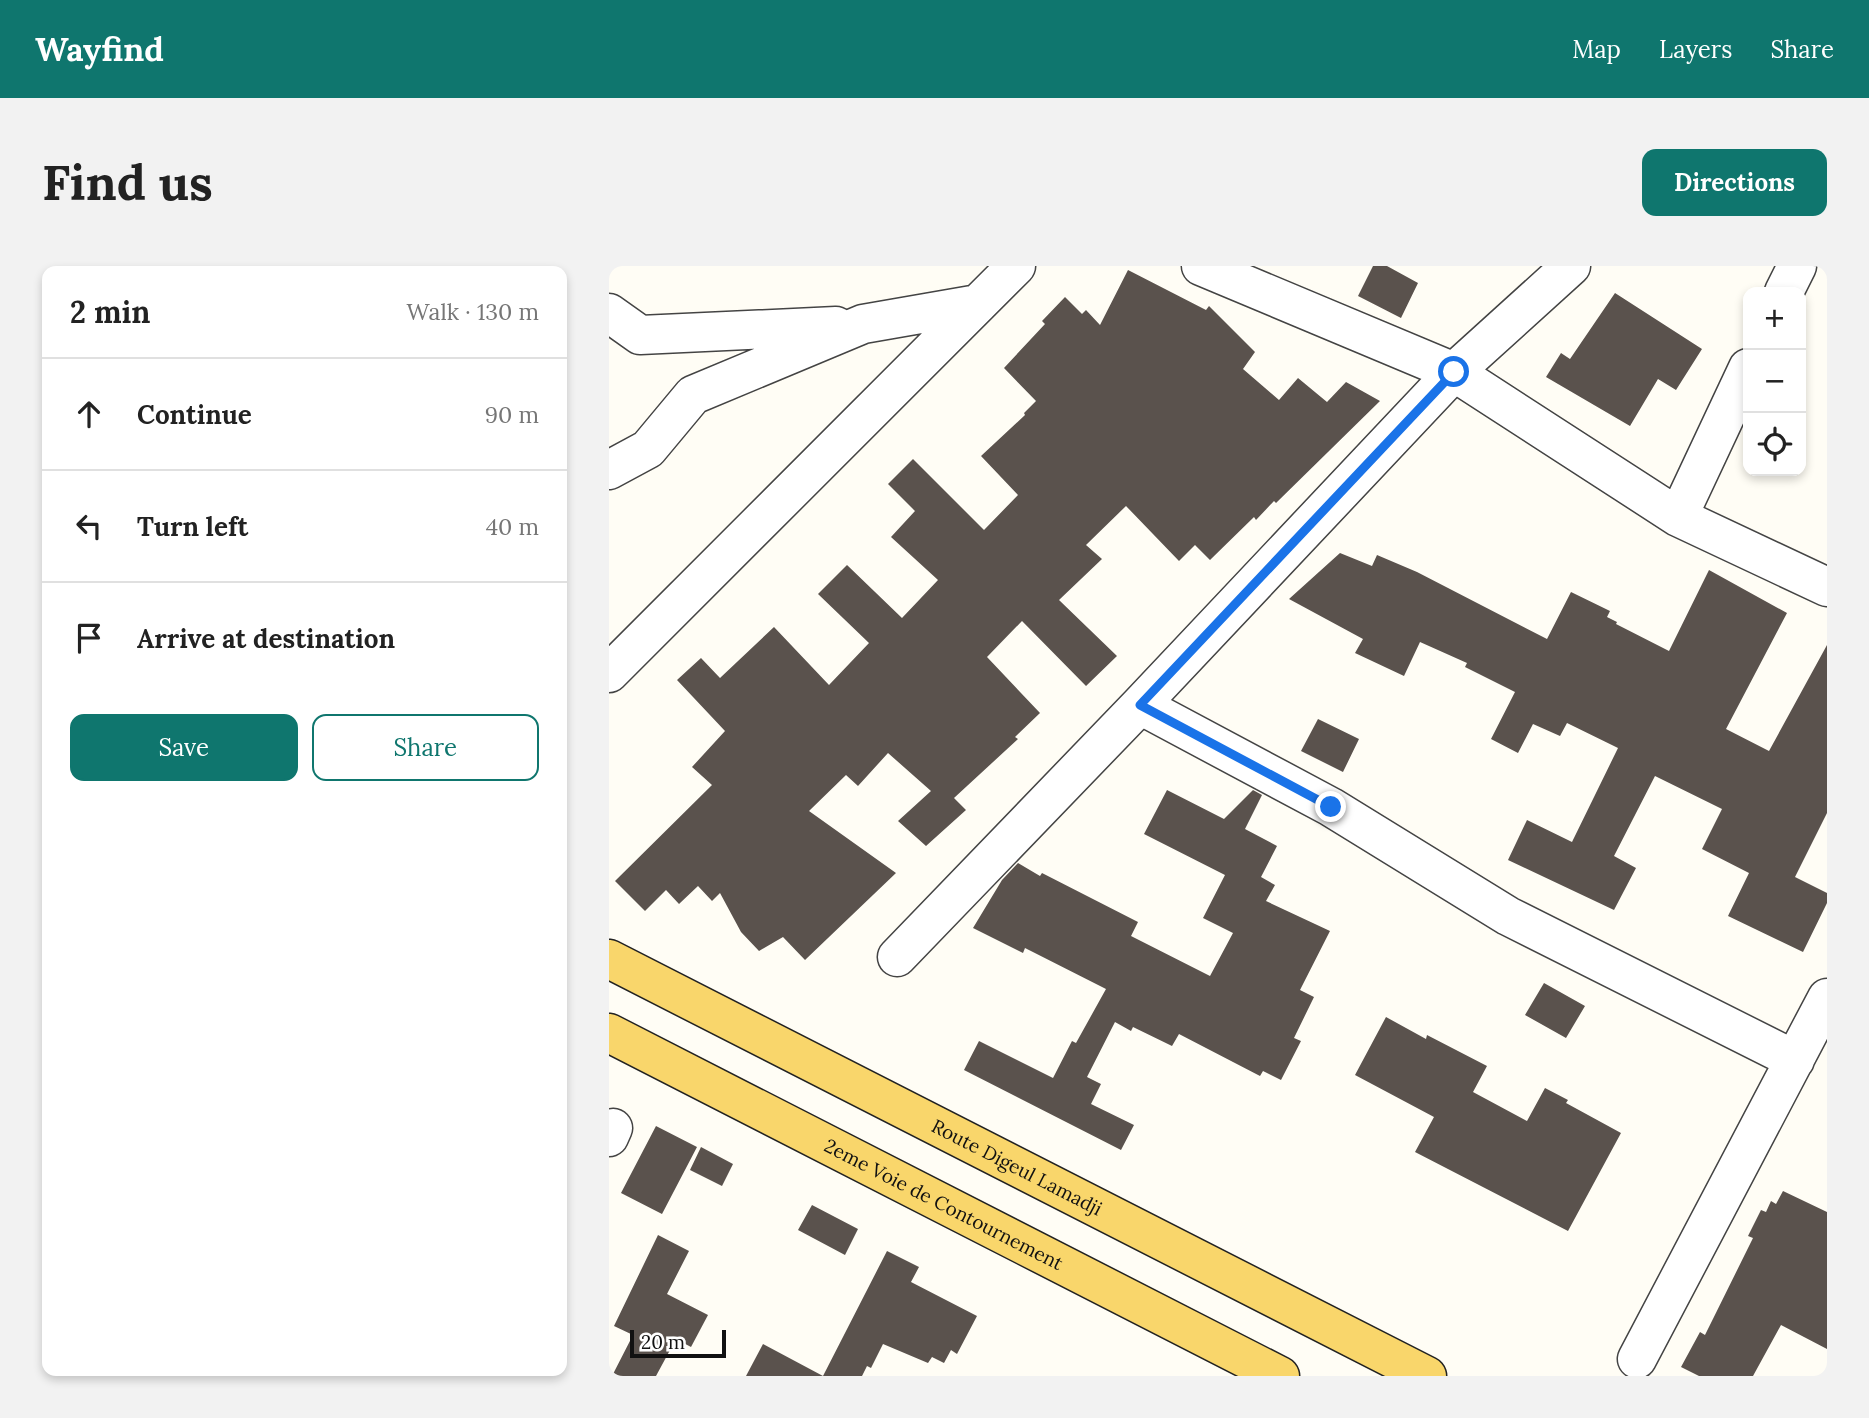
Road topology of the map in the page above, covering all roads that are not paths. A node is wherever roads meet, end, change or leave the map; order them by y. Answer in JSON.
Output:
{"nodes":[{"id":1,"x":1016,"y":266,"type":"edge"},
{"id":2,"x":1201,"y":266,"type":"edge"},
{"id":3,"x":1571,"y":266,"type":"edge"},
{"id":4,"x":1797,"y":266,"type":"edge"},
{"id":5,"x":1786,"y":287,"type":"edge"},
{"id":6,"x":978,"y":304,"type":"junction"},
{"id":7,"x":609,"y":313,"type":"edge"},
{"id":8,"x":863,"y":324,"type":"junction"},
{"id":9,"x":1454,"y":372,"type":"junction"},
{"id":10,"x":1743,"y":379,"type":"edge"},
{"id":11,"x":609,"y":470,"type":"edge"},
{"id":12,"x":1678,"y":517,"type":"junction"},
{"id":13,"x":1827,"y":587,"type":"edge"},
{"id":14,"x":609,"y":673,"type":"edge"},
{"id":15,"x":1140,"y":705,"type":"junction"},
{"id":16,"x":897,"y":957,"type":"dead end"},
{"id":17,"x":609,"y":959,"type":"edge"},
{"id":18,"x":1827,"y":998,"type":"edge"},
{"id":19,"x":609,"y":1033,"type":"edge"},
{"id":20,"x":1795,"y":1060,"type":"junction"},
{"id":21,"x":1637,"y":1359,"type":"dead end"},
{"id":22,"x":1280,"y":1376,"type":"edge"},
{"id":23,"x":1427,"y":1376,"type":"edge"}],
"edges":[{"from":1,"to":6,"type":"street"},
{"from":2,"to":9,"type":"street"},
{"from":3,"to":9,"type":"street"},
{"from":4,"to":5,"type":"street"},
{"from":6,"to":8,"type":"street"},
{"from":6,"to":14,"type":"street"},
{"from":7,"to":8,"type":"street"},
{"from":8,"to":11,"type":"street"},
{"from":9,"to":12,"type":"street"},
{"from":9,"to":15,"type":"street"},
{"from":10,"to":12,"type":"street"},
{"from":12,"to":13,"type":"street"},
{"from":15,"to":16,"type":"street"},
{"from":15,"to":20,"type":"street"},
{"from":17,"to":23,"type":"main road","name":"Route Digeul Lamadji"},
{"from":18,"to":20,"type":"street"},
{"from":19,"to":22,"type":"main road","name":"2eme Voie de Contournement"},
{"from":20,"to":21,"type":"street"}]}
